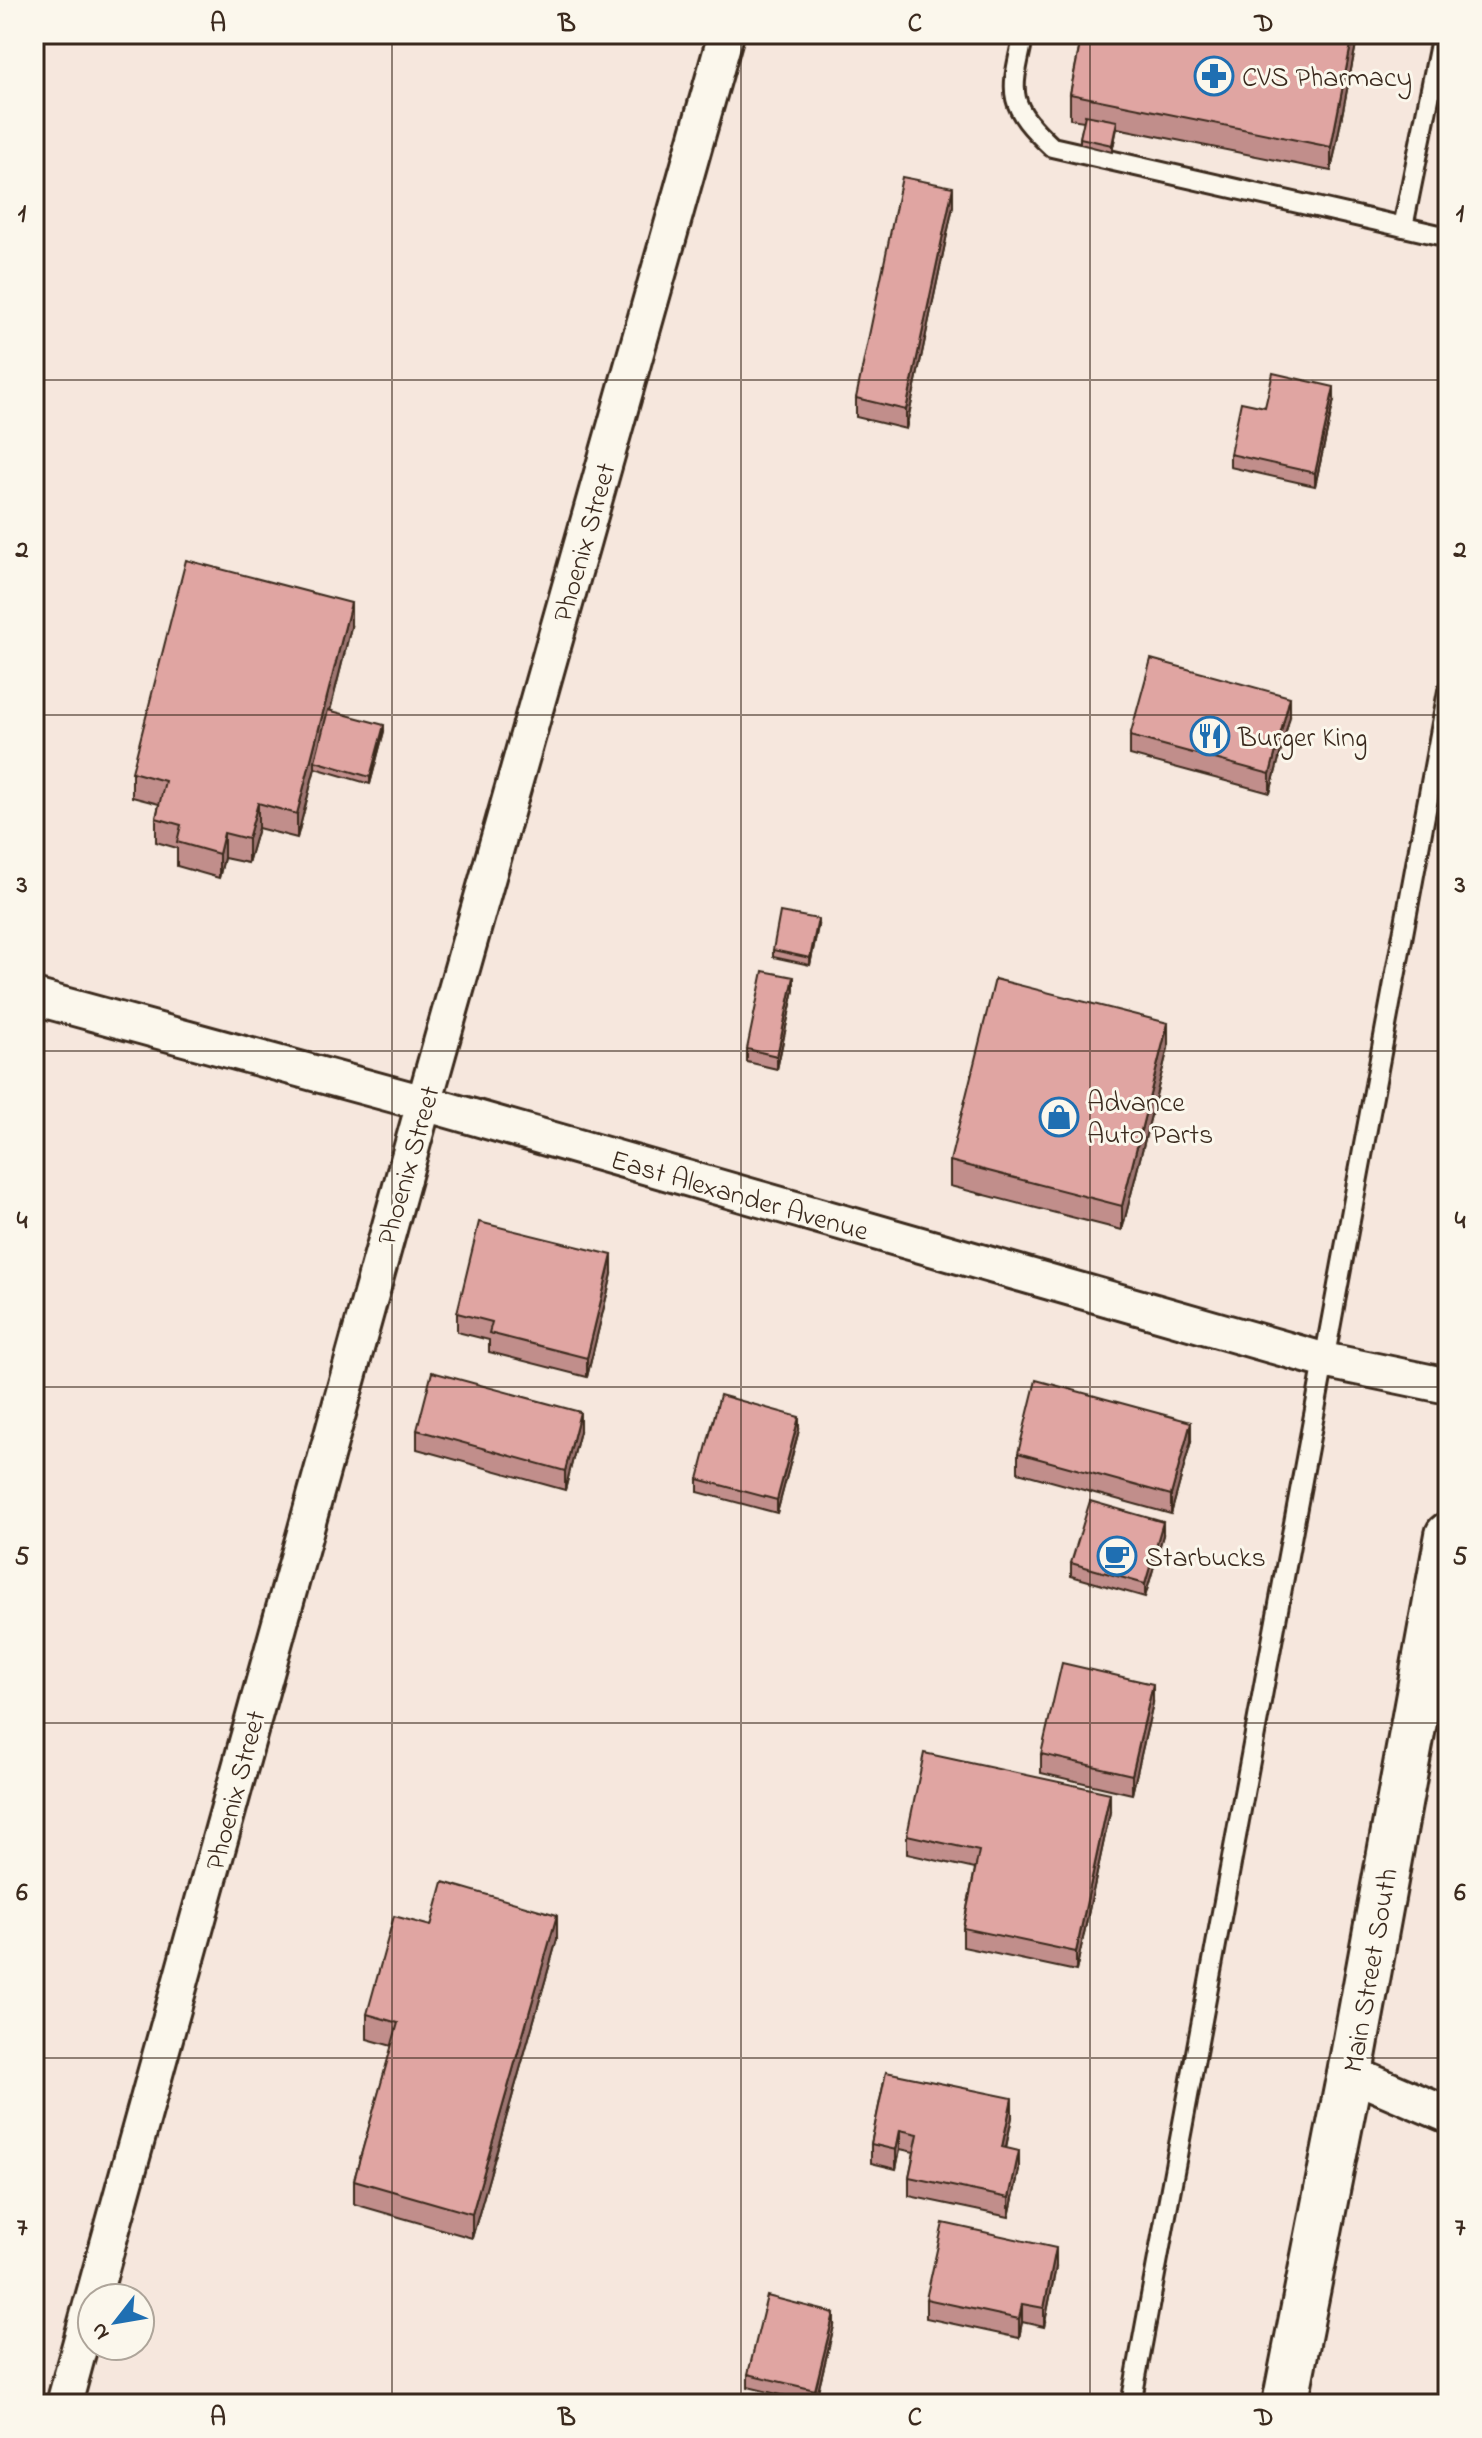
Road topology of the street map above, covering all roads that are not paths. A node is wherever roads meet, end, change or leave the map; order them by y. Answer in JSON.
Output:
{"nodes":[{"id":1,"x":726,"y":34,"type":"edge"},
{"id":2,"x":1024,"y":34,"type":"edge"},
{"id":3,"x":1442,"y":34,"type":"edge"},
{"id":4,"x":1403,"y":227,"type":"junction"},
{"id":5,"x":1448,"y":237,"type":"edge"},
{"id":6,"x":1448,"y":691,"type":"edge"},
{"id":7,"x":34,"y":997,"type":"edge"},
{"id":8,"x":424,"y":1103,"type":"junction"},
{"id":9,"x":1323,"y":1360,"type":"junction"},
{"id":10,"x":1448,"y":1386,"type":"edge"},
{"id":11,"x":1448,"y":1535,"type":"edge"},
{"id":12,"x":1350,"y":2073,"type":"junction"},
{"id":13,"x":1448,"y":2115,"type":"edge"},
{"id":14,"x":97,"y":2282,"type":"edge"},
{"id":15,"x":76,"y":2359,"type":"edge"},
{"id":16,"x":64,"y":2404,"type":"edge"},
{"id":17,"x":1131,"y":2404,"type":"edge"},
{"id":18,"x":1285,"y":2404,"type":"edge"}],
"edges":[{"from":1,"to":8,"type":"street","name":"Phoenix Street"},
{"from":2,"to":4,"type":"lane"},
{"from":3,"to":4,"type":"lane"},
{"from":4,"to":5,"type":"lane"},
{"from":6,"to":9,"type":"lane"},
{"from":7,"to":8,"type":"street","name":"East Alexander Avenue"},
{"from":8,"to":9,"type":"street","name":"East Alexander Avenue"},
{"from":8,"to":14,"type":"street","name":"Phoenix Street"},
{"from":9,"to":10,"type":"street","name":"East Alexander Avenue"},
{"from":9,"to":17,"type":"lane"},
{"from":11,"to":12,"type":"main road","name":"Main Street South"},
{"from":12,"to":13,"type":"street"},
{"from":12,"to":18,"type":"main road","name":"Main Street South"},
{"from":15,"to":16,"type":"street","name":"Phoenix Street"}]}
